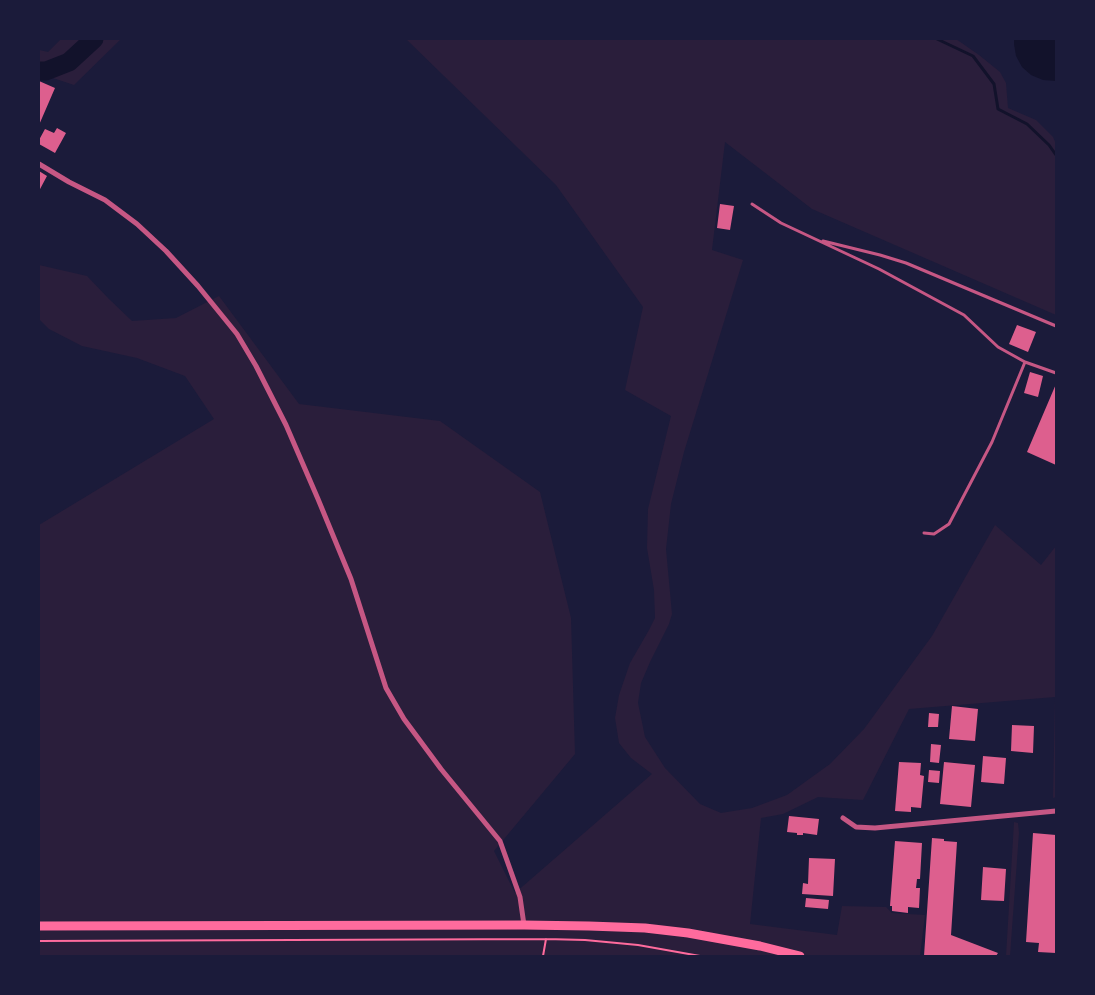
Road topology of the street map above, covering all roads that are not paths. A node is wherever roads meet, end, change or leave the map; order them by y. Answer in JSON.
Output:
{"nodes":[{"id":1,"x":39,"y":164,"type":"edge"},
{"id":2,"x":752,"y":204,"type":"dead end"},
{"id":3,"x":816,"y":239,"type":"junction"},
{"id":4,"x":1056,"y":326,"type":"edge"},
{"id":5,"x":1025,"y":362,"type":"junction"},
{"id":6,"x":1056,"y":373,"type":"edge"},
{"id":7,"x":924,"y":533,"type":"dead end"},
{"id":8,"x":1056,"y":811,"type":"edge"},
{"id":9,"x":843,"y":818,"type":"dead end"},
{"id":10,"x":524,"y":925,"type":"junction"},
{"id":11,"x":39,"y":926,"type":"edge"},
{"id":12,"x":800,"y":956,"type":"edge"}],
"edges":[{"from":1,"to":10,"type":"street"},
{"from":2,"to":3,"type":"lane"},
{"from":3,"to":4,"type":"lane"},
{"from":3,"to":5,"type":"lane"},
{"from":5,"to":6,"type":"lane"},
{"from":5,"to":7,"type":"lane"},
{"from":8,"to":9,"type":"street"},
{"from":10,"to":11,"type":"main road"},
{"from":10,"to":12,"type":"main road"}]}
